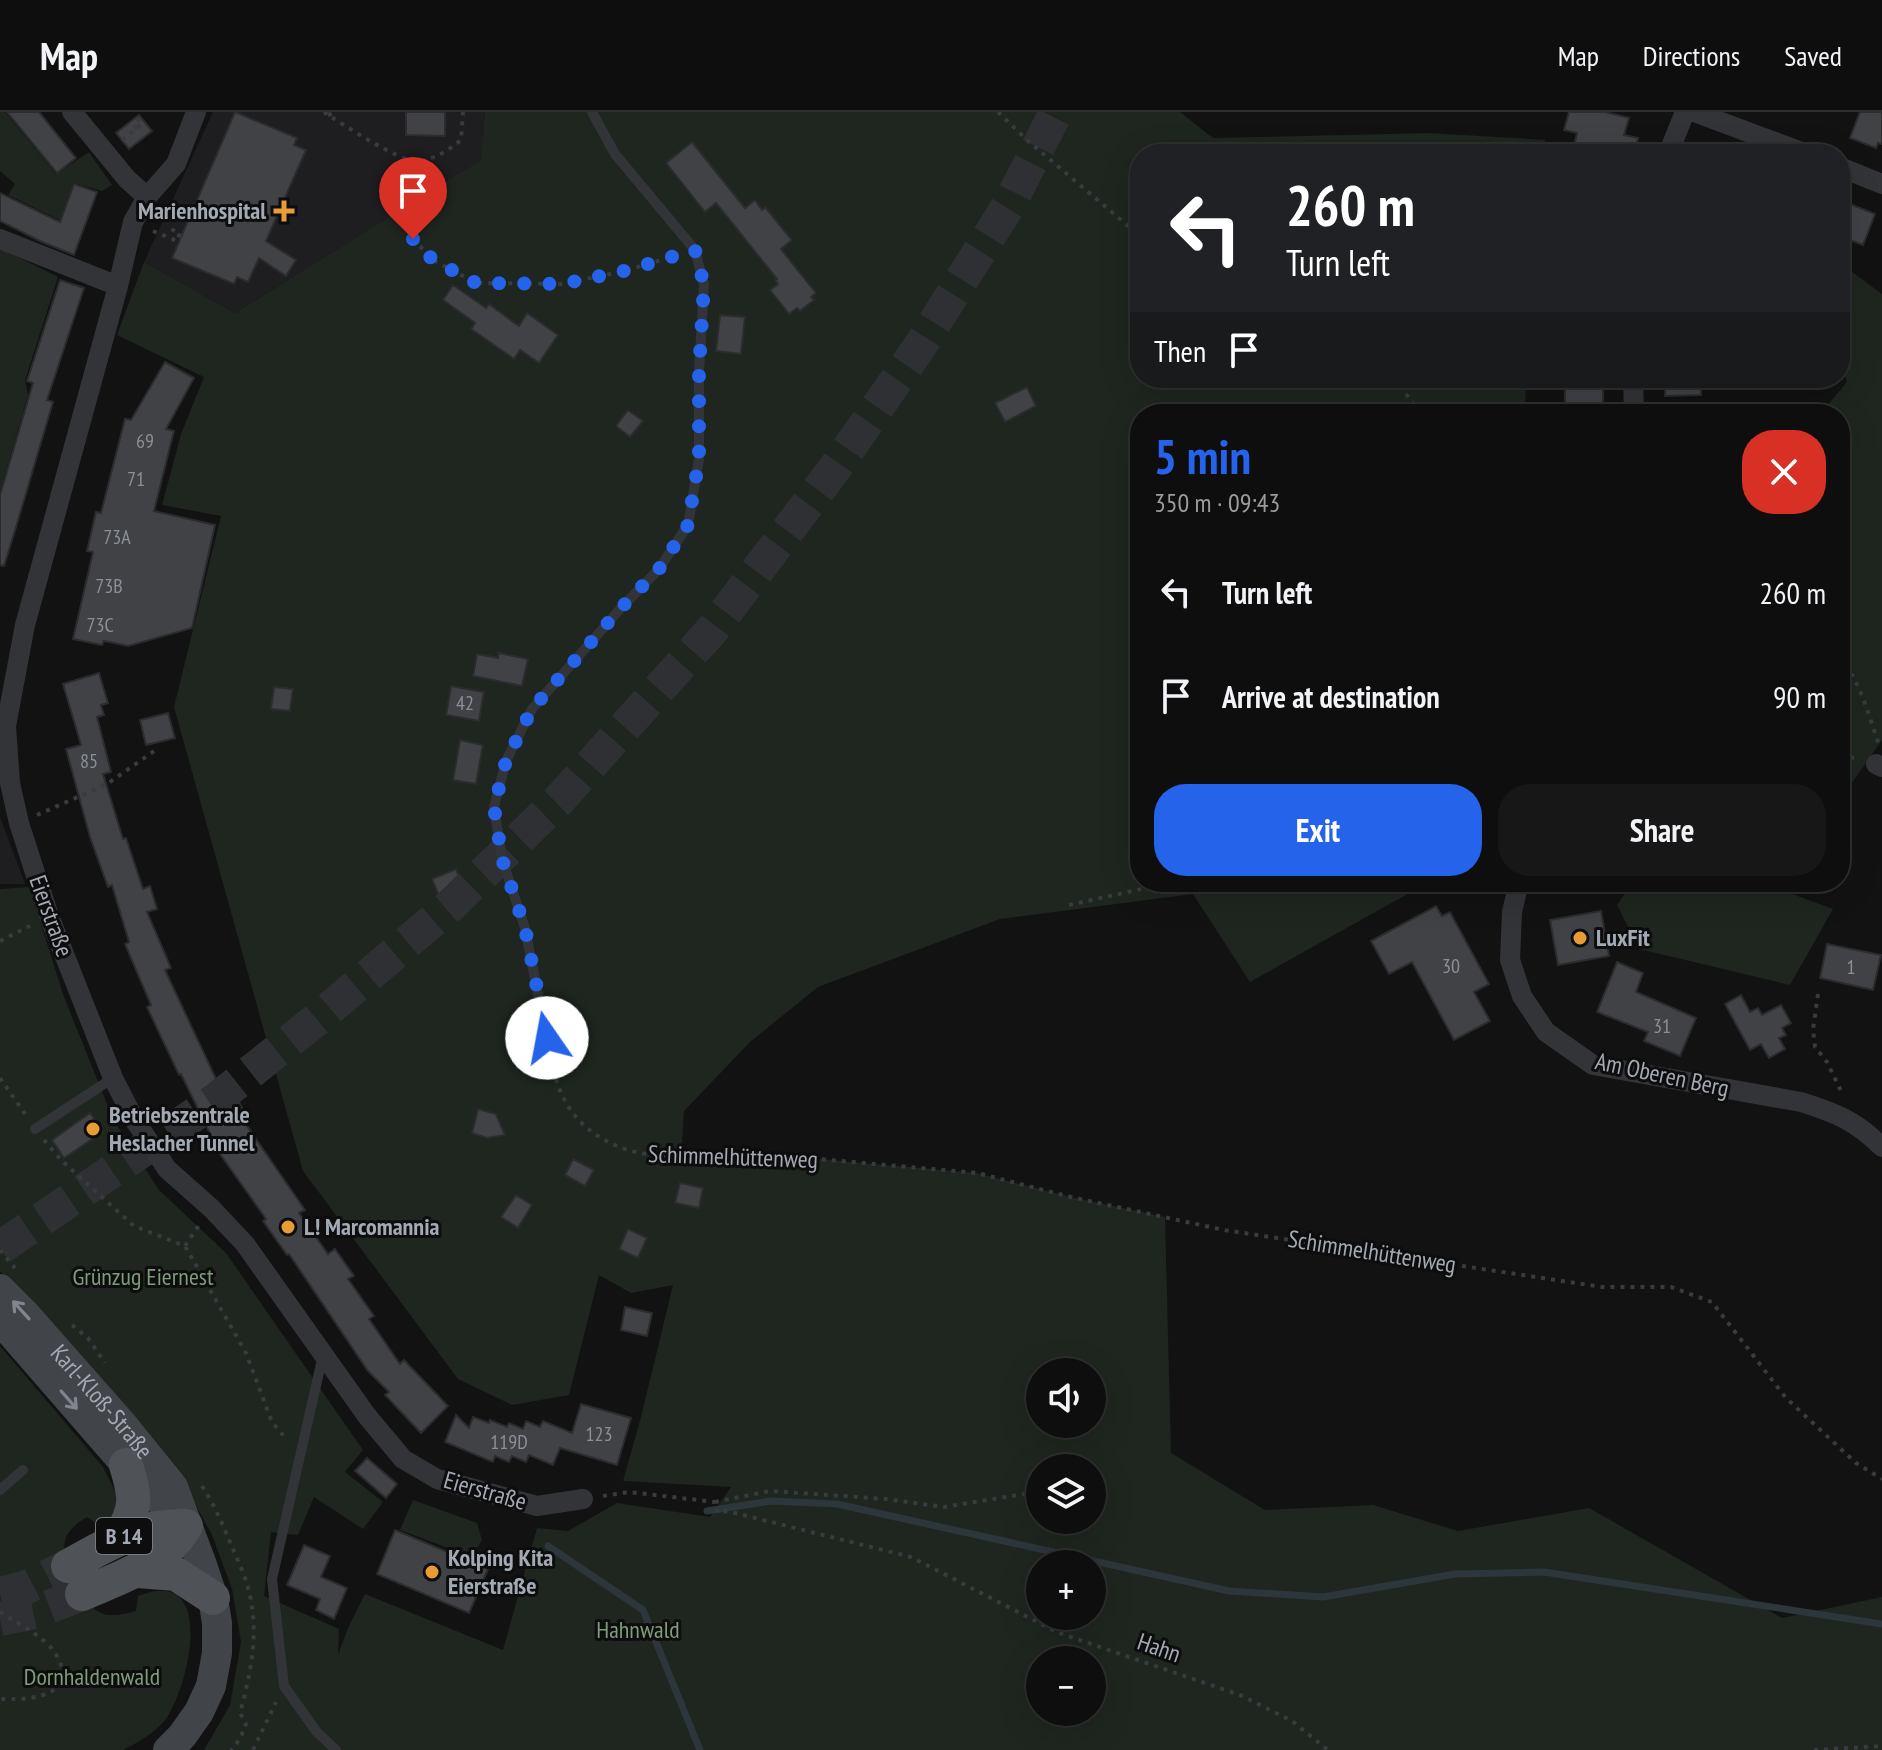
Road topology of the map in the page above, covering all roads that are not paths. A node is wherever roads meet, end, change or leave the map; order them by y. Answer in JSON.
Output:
{"nodes":[{"id":1,"x":72,"y":112,"type":"edge"},
{"id":2,"x":196,"y":112,"type":"edge"},
{"id":3,"x":592,"y":112,"type":"edge"},
{"id":4,"x":1685,"y":112,"type":"edge"},
{"id":5,"x":1694,"y":112,"type":"edge"},
{"id":6,"x":1672,"y":144,"type":"edge"},
{"id":7,"x":1780,"y":144,"type":"edge"},
{"id":8,"x":1850,"y":171,"type":"edge"},
{"id":9,"x":1882,"y":184,"type":"edge"},
{"id":10,"x":147,"y":197,"type":"junction"},
{"id":11,"x":0,"y":239,"type":"edge"},
{"id":12,"x":118,"y":286,"type":"junction"},
{"id":13,"x":3,"y":726,"type":"edge"},
{"id":14,"x":1517,"y":892,"type":"edge"},
{"id":15,"x":542,"y":1015,"type":"road end"},
{"id":16,"x":113,"y":1078,"type":"junction"},
{"id":17,"x":35,"y":1129,"type":"road end"},
{"id":18,"x":1882,"y":1147,"type":"edge"},
{"id":19,"x":0,"y":1289,"type":"edge"},
{"id":20,"x":0,"y":1320,"type":"edge"},
{"id":21,"x":323,"y":1355,"type":"junction"},
{"id":22,"x":126,"y":1465,"type":"junction"},
{"id":23,"x":23,"y":1470,"type":"dead end"},
{"id":24,"x":0,"y":1490,"type":"edge"},
{"id":25,"x":583,"y":1499,"type":"road end"},
{"id":26,"x":186,"y":1526,"type":"junction"},
{"id":27,"x":120,"y":1537,"type":"junction"},
{"id":28,"x":138,"y":1571,"type":"junction"},
{"id":29,"x":213,"y":1598,"type":"junction"},
{"id":30,"x":168,"y":1750,"type":"edge"},
{"id":31,"x":336,"y":1750,"type":"edge"}],
"edges":[{"from":1,"to":10,"type":"street"},
{"from":2,"to":10,"type":"street","name":"Eierstraße"},
{"from":3,"to":15,"type":"lane"},
{"from":4,"to":6,"type":"street"},
{"from":5,"to":7,"type":"street"},
{"from":8,"to":9,"type":"street"},
{"from":10,"to":12,"type":"street","name":"Eierstraße"},
{"from":11,"to":12,"type":"street"},
{"from":12,"to":13,"type":"street","name":"Eierstraße"},
{"from":13,"to":16,"type":"street","name":"Eierstraße"},
{"from":14,"to":18,"type":"street","name":"Am Oberen Berg"},
{"from":16,"to":17,"type":"lane"},
{"from":16,"to":21,"type":"street","name":"Eierstraße"},
{"from":26,"to":19,"type":"main road","name":"Karl-Kloß-Straße","one_way":true},
{"from":20,"to":22,"type":"main road","name":"Karl-Kloß-Straße","one_way":true},
{"from":21,"to":25,"type":"street","name":"Eierstraße"},
{"from":21,"to":31,"type":"lane"},
{"from":22,"to":26,"type":"main road","name":"Karl-Kloß-Straße"},
{"from":22,"to":27,"type":"main road","number":"B 14"},
{"from":23,"to":24,"type":"lane"},
{"from":26,"to":27,"type":"main road","number":"B 14"},
{"from":26,"to":28,"type":"main road","number":"B 14"},
{"from":26,"to":29,"type":"main road","name":"Karl-Kloß-Straße"},
{"from":27,"to":28,"type":"main road","number":"B 14"},
{"from":28,"to":29,"type":"main road","number":"B 14"},
{"from":29,"to":30,"type":"main road","name":"Karl-Kloß-Straße"}]}
